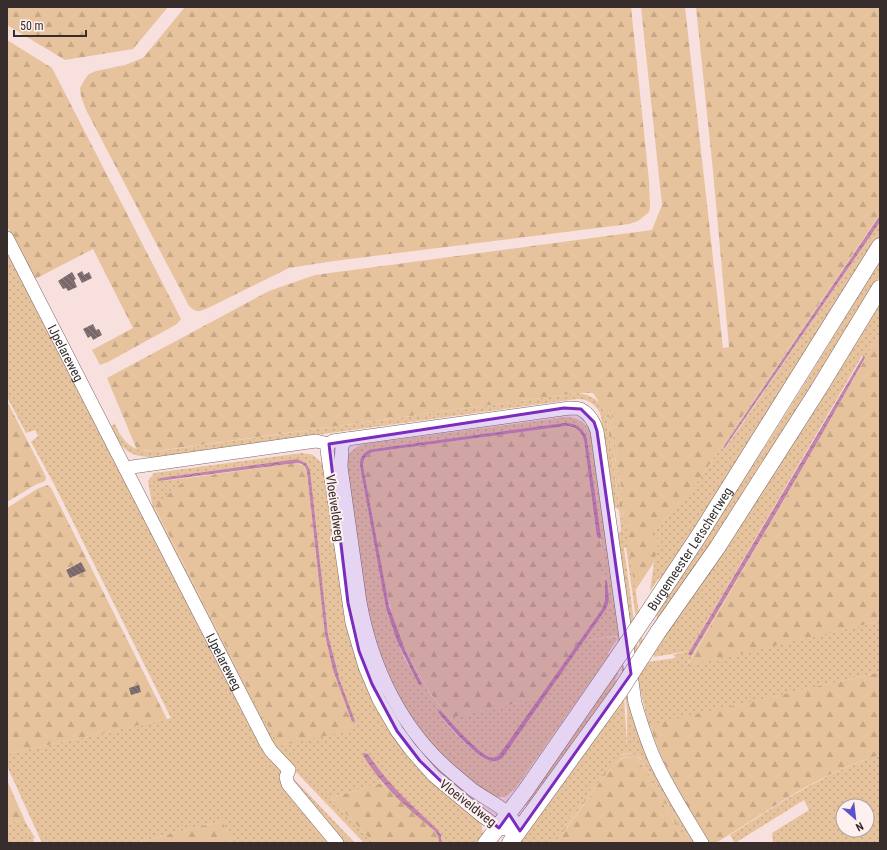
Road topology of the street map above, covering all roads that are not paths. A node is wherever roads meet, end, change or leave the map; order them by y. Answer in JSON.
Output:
{"nodes":[{"id":1,"x":7,"y":238,"type":"edge"},
{"id":2,"x":880,"y":246,"type":"edge"},
{"id":3,"x":880,"y":288,"type":"edge"},
{"id":4,"x":347,"y":439,"type":"junction"},
{"id":5,"x":329,"y":444,"type":"junction"},
{"id":6,"x":125,"y":468,"type":"junction"},
{"id":7,"x":509,"y":814,"type":"junction"},
{"id":8,"x":499,"y":828,"type":"junction"},
{"id":9,"x":515,"y":837,"type":"edge"},
{"id":10,"x":337,"y":843,"type":"edge"},
{"id":11,"x":486,"y":843,"type":"edge"},
{"id":12,"x":702,"y":843,"type":"edge"}],
"edges":[{"from":1,"to":6,"type":"street","name":"IJpelareweg"},
{"from":2,"to":7,"type":"main road","name":"Burgemeester Letschertweg","bridge":true},
{"from":3,"to":9,"type":"main road","name":"Burgemeester Letschertweg","bridge":true},
{"from":4,"to":5,"type":"street"},
{"from":4,"to":7,"type":"street","name":"Vloeiveldweg"},
{"from":4,"to":12,"type":"street"},
{"from":5,"to":6,"type":"street"},
{"from":5,"to":8,"type":"street","name":"Vloeiveldweg"},
{"from":6,"to":10,"type":"street","name":"IJpelareweg"},
{"from":7,"to":8,"type":"main road","name":"Burgemeester Letschertweg"},
{"from":7,"to":9,"type":"street","name":"Vloeiveldweg"},
{"from":8,"to":9,"type":"street","name":"Vloeiveldweg"},
{"from":8,"to":11,"type":"main road","name":"Burgemeester Letschertweg"}]}
